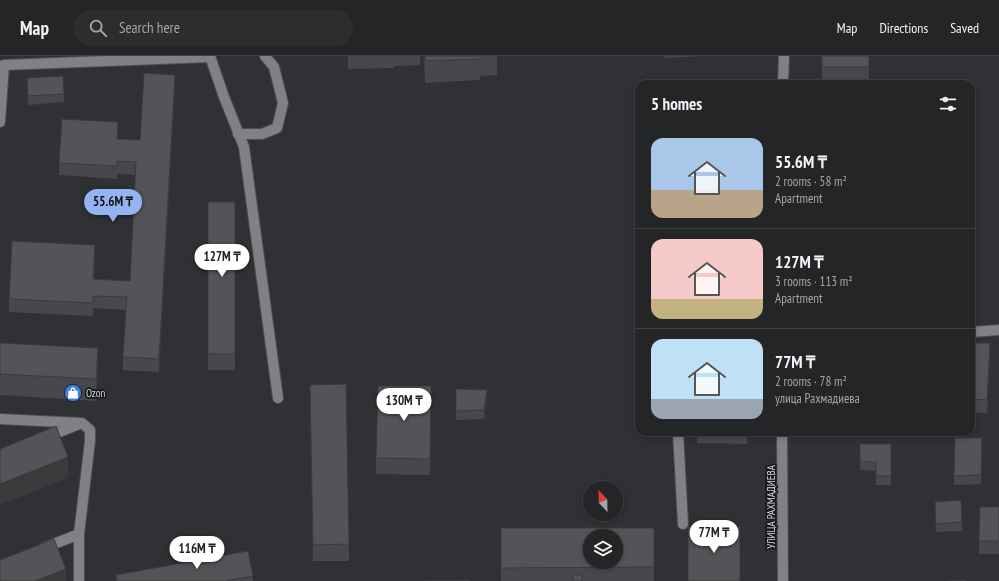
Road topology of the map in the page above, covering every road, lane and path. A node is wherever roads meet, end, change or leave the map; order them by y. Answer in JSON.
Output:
{"nodes":[{"id":1,"x":210,"y":56,"type":"edge"},
{"id":2,"x":264,"y":56,"type":"edge"},
{"id":3,"x":784,"y":56,"type":"edge"},
{"id":4,"x":783,"y":80,"type":"edge"},
{"id":5,"x":0,"y":122,"type":"edge"},
{"id":6,"x":238,"y":134,"type":"junction"},
{"id":7,"x":999,"y":330,"type":"edge"},
{"id":8,"x":975,"y":332,"type":"edge"},
{"id":9,"x":278,"y":398,"type":"dead end"},
{"id":10,"x":0,"y":419,"type":"edge"},
{"id":11,"x":82,"y":423,"type":"junction"},
{"id":12,"x":678,"y":436,"type":"edge"},
{"id":13,"x":782,"y":436,"type":"edge"},
{"id":14,"x":41,"y":440,"type":"edge"},
{"id":15,"x":683,"y":524,"type":"dead end"},
{"id":16,"x":79,"y":534,"type":"junction"},
{"id":17,"x":36,"y":551,"type":"edge"},
{"id":18,"x":79,"y":581,"type":"edge"},
{"id":19,"x":783,"y":581,"type":"edge"}],
"edges":[{"from":1,"to":5,"type":"street"},
{"from":1,"to":6,"type":"street"},
{"from":2,"to":6,"type":"street"},
{"from":3,"to":4,"type":"street"},
{"from":6,"to":9,"type":"street"},
{"from":7,"to":8,"type":"street"},
{"from":10,"to":11,"type":"street"},
{"from":11,"to":14,"type":"street"},
{"from":11,"to":16,"type":"street"},
{"from":12,"to":15,"type":"street"},
{"from":13,"to":19,"type":"street","name":"УЛИЦА РАХМАДИЕВА"},
{"from":16,"to":17,"type":"street"},
{"from":16,"to":18,"type":"street"}]}
